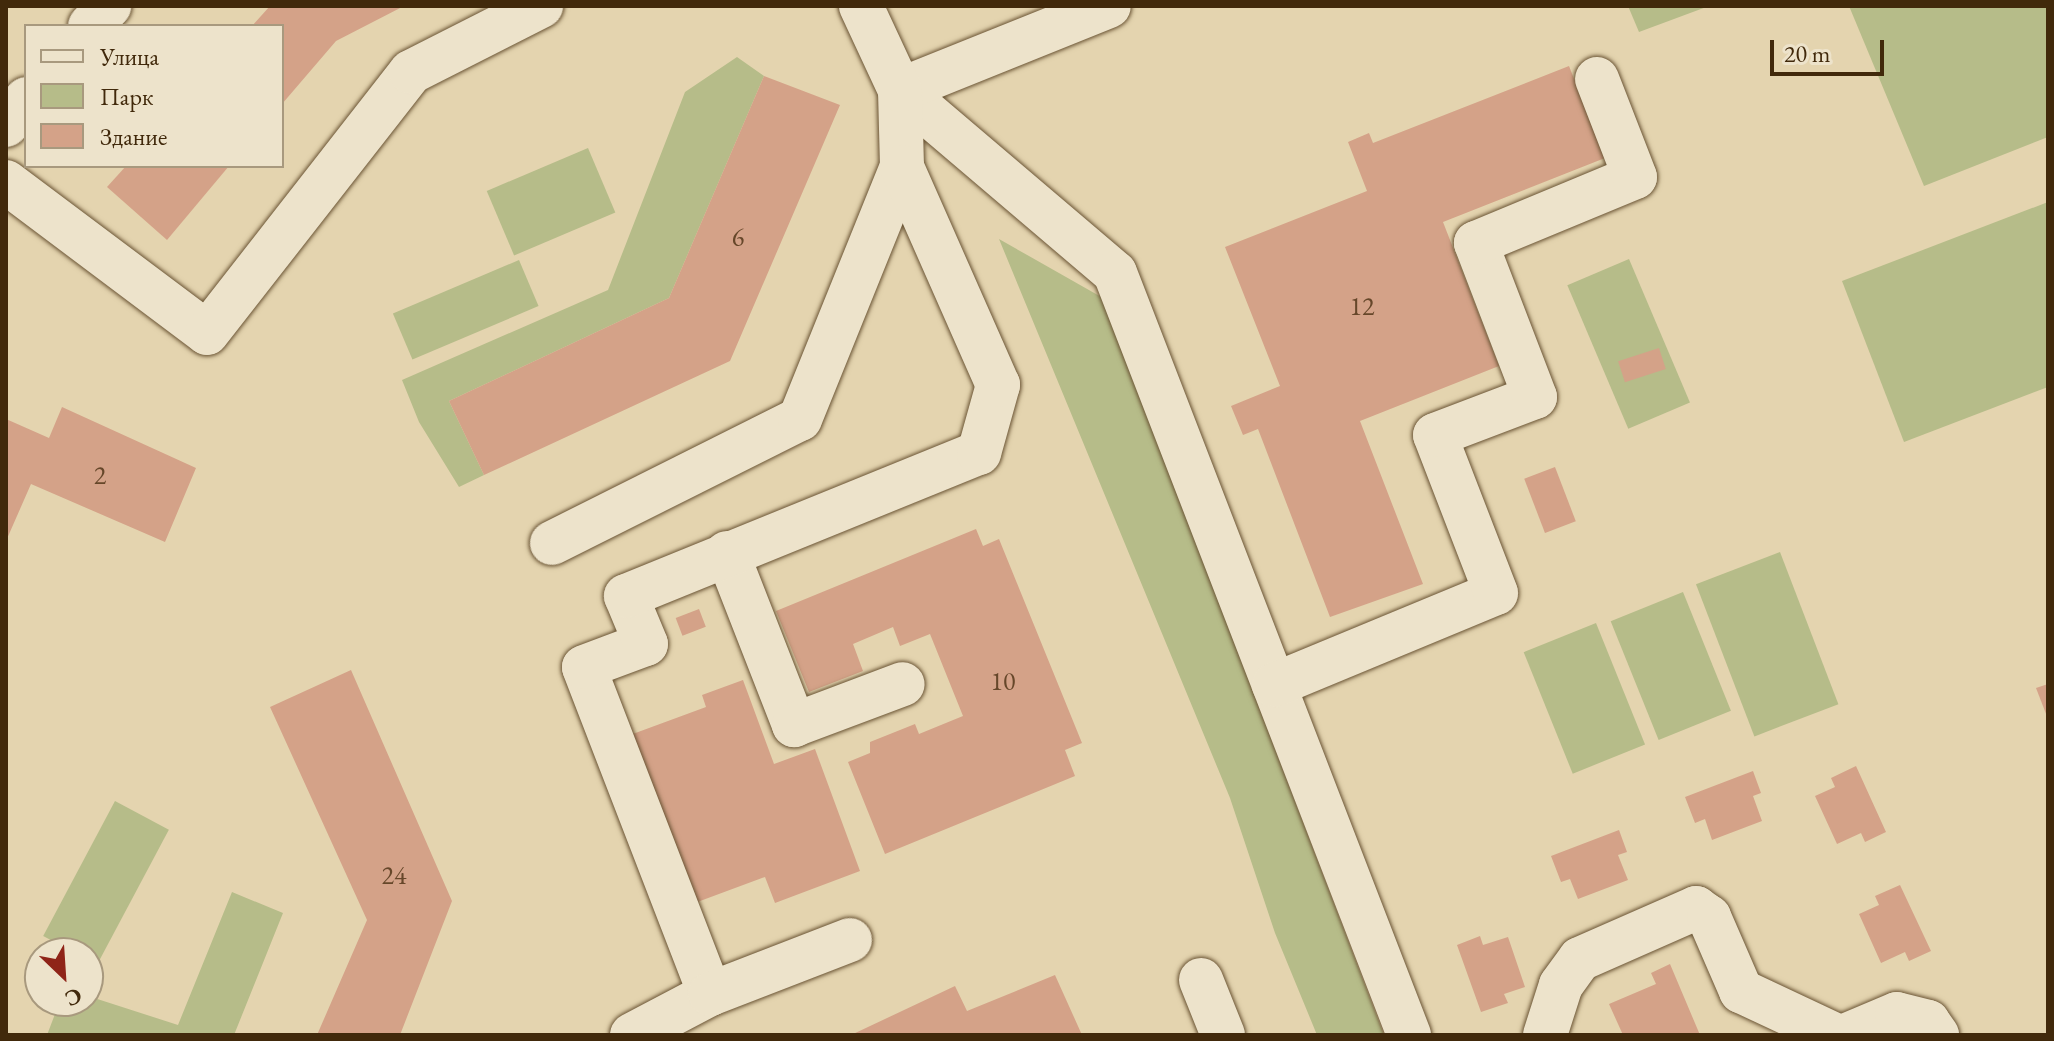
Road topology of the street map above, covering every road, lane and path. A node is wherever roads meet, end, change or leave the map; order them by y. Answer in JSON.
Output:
{"nodes":[{"id":1,"x":109,"y":6,"type":"edge"},
{"id":2,"x":541,"y":6,"type":"edge"},
{"id":3,"x":861,"y":6,"type":"edge"},
{"id":4,"x":1109,"y":6,"type":"edge"},
{"id":5,"x":92,"y":24,"type":"edge"},
{"id":6,"x":1597,"y":79,"type":"dead end"},
{"id":7,"x":900,"y":90,"type":"junction"},
{"id":8,"x":24,"y":102,"type":"edge"},
{"id":9,"x":6,"y":125,"type":"edge"},
{"id":10,"x":902,"y":167,"type":"junction"},
{"id":11,"x":6,"y":182,"type":"edge"},
{"id":12,"x":552,"y":543,"type":"dead end"},
{"id":13,"x":727,"y":553,"type":"junction"},
{"id":14,"x":903,"y":684,"type":"dead end"},
{"id":15,"x":1274,"y":685,"type":"junction"},
{"id":16,"x":850,"y":940,"type":"dead end"},
{"id":17,"x":1201,"y":980,"type":"dead end"},
{"id":18,"x":710,"y":994,"type":"junction"},
{"id":19,"x":632,"y":1035,"type":"edge"},
{"id":20,"x":1223,"y":1035,"type":"edge"},
{"id":21,"x":1409,"y":1035,"type":"edge"},
{"id":22,"x":1545,"y":1035,"type":"edge"},
{"id":23,"x":1835,"y":1035,"type":"edge"},
{"id":24,"x":1847,"y":1035,"type":"edge"},
{"id":25,"x":1937,"y":1035,"type":"edge"}],
"edges":[{"from":1,"to":5,"type":"street"},
{"from":2,"to":11,"type":"street"},
{"from":3,"to":7,"type":"street"},
{"from":4,"to":7,"type":"street"},
{"from":6,"to":15,"type":"street"},
{"from":7,"to":10,"type":"street"},
{"from":7,"to":15,"type":"street"},
{"from":8,"to":9,"type":"street"},
{"from":10,"to":12,"type":"street"},
{"from":10,"to":13,"type":"street"},
{"from":13,"to":14,"type":"street"},
{"from":13,"to":18,"type":"street"},
{"from":15,"to":21,"type":"street"},
{"from":16,"to":18,"type":"street"},
{"from":17,"to":20,"type":"street"},
{"from":18,"to":19,"type":"street"},
{"from":22,"to":23,"type":"street"},
{"from":24,"to":25,"type":"street"}]}
